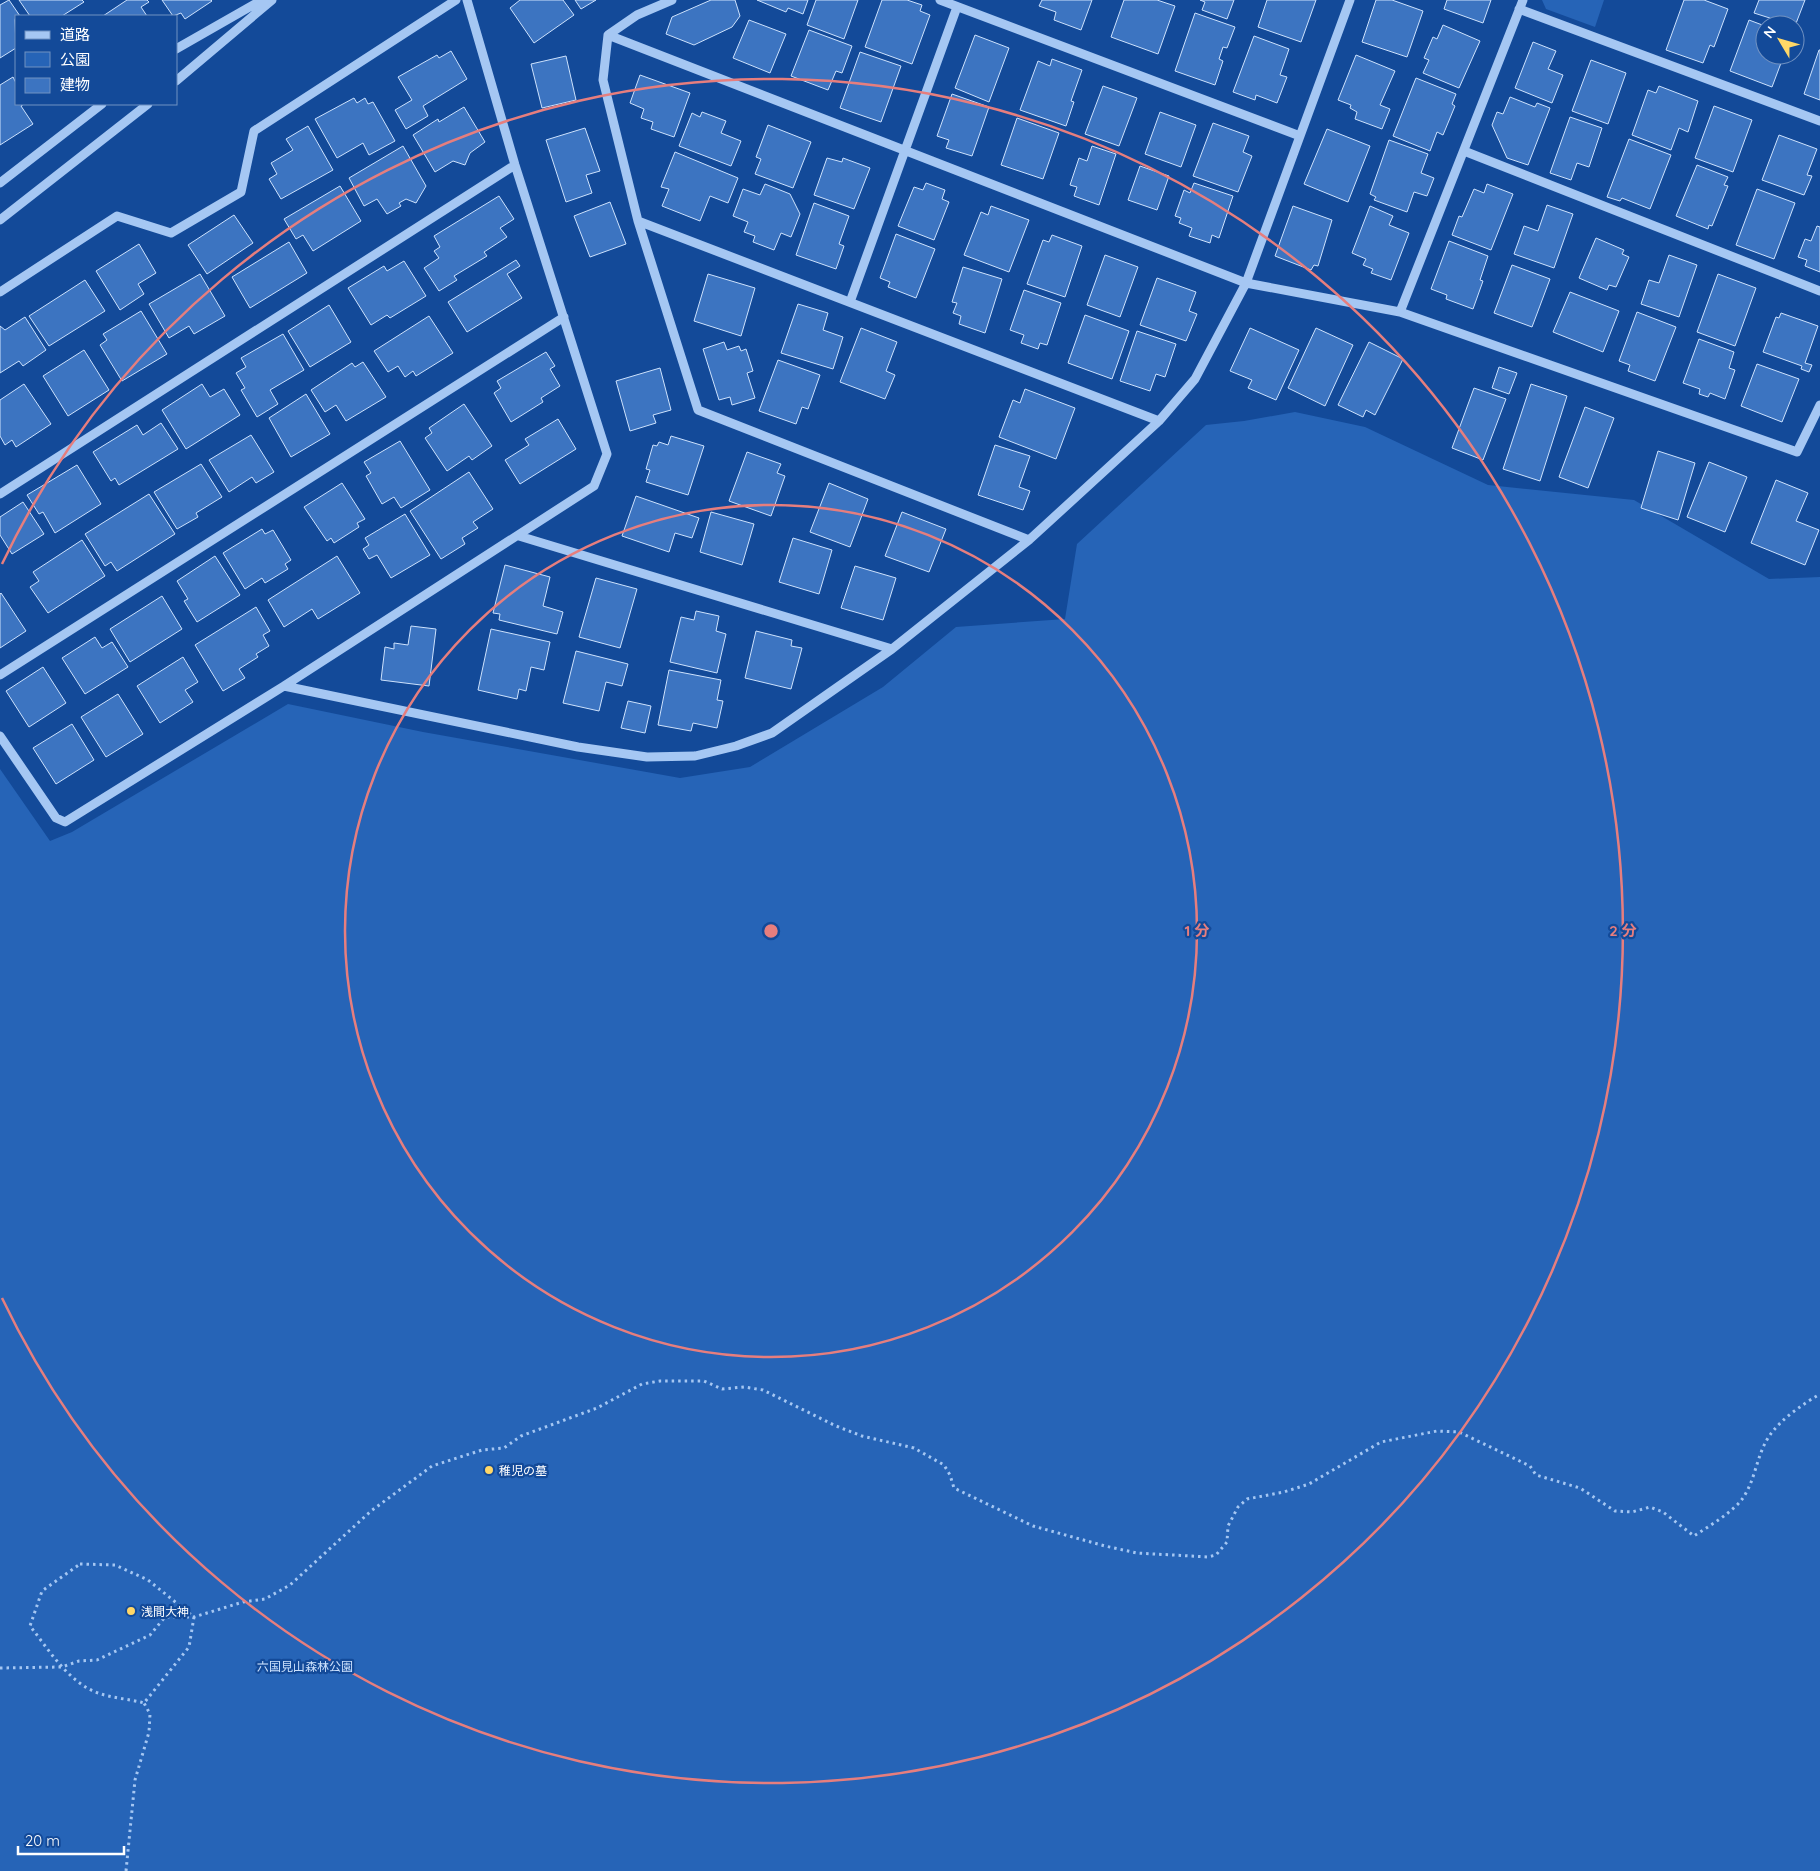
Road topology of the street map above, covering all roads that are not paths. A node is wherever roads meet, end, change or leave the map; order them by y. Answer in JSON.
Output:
{"nodes":[{"id":1,"x":262,"y":0,"type":"edge"},
{"id":2,"x":272,"y":0,"type":"edge"},
{"id":3,"x":456,"y":0,"type":"edge"},
{"id":4,"x":467,"y":0,"type":"edge"},
{"id":5,"x":672,"y":0,"type":"edge"},
{"id":6,"x":940,"y":0,"type":"edge"},
{"id":7,"x":1350,"y":0,"type":"edge"},
{"id":8,"x":1523,"y":0,"type":"edge"},
{"id":9,"x":957,"y":6,"type":"junction"},
{"id":10,"x":1519,"y":9,"type":"junction"},
{"id":11,"x":608,"y":35,"type":"junction"},
{"id":12,"x":178,"y":48,"type":"edge"},
{"id":13,"x":178,"y":79,"type":"edge"},
{"id":14,"x":101,"y":105,"type":"edge"},
{"id":15,"x":147,"y":105,"type":"edge"},
{"id":16,"x":1820,"y":120,"type":"edge"},
{"id":17,"x":1300,"y":136,"type":"junction"},
{"id":18,"x":905,"y":150,"type":"junction"},
{"id":19,"x":1464,"y":151,"type":"junction"},
{"id":20,"x":515,"y":165,"type":"junction"},
{"id":21,"x":0,"y":183,"type":"edge"},
{"id":22,"x":0,"y":220,"type":"edge"},
{"id":23,"x":638,"y":221,"type":"junction"},
{"id":24,"x":1246,"y":283,"type":"junction"},
{"id":25,"x":1820,"y":291,"type":"edge"},
{"id":26,"x":0,"y":292,"type":"edge"},
{"id":27,"x":850,"y":302,"type":"junction"},
{"id":28,"x":1400,"y":312,"type":"junction"},
{"id":29,"x":564,"y":317,"type":"junction"},
{"id":30,"x":1820,"y":405,"type":"edge"},
{"id":31,"x":1159,"y":421,"type":"junction"},
{"id":32,"x":0,"y":494,"type":"edge"},
{"id":33,"x":519,"y":536,"type":"junction"},
{"id":34,"x":1029,"y":540,"type":"junction"},
{"id":35,"x":892,"y":649,"type":"junction"},
{"id":36,"x":0,"y":675,"type":"edge"},
{"id":37,"x":284,"y":686,"type":"junction"},
{"id":38,"x":0,"y":736,"type":"edge"}],
"edges":[{"from":1,"to":12,"type":"street"},
{"from":2,"to":13,"type":"street"},
{"from":3,"to":26,"type":"street"},
{"from":4,"to":20,"type":"street"},
{"from":5,"to":11,"type":"street"},
{"from":6,"to":9,"type":"street"},
{"from":7,"to":17,"type":"street"},
{"from":8,"to":10,"type":"street"},
{"from":9,"to":17,"type":"street"},
{"from":9,"to":18,"type":"street"},
{"from":10,"to":16,"type":"street"},
{"from":10,"to":19,"type":"street"},
{"from":11,"to":18,"type":"street"},
{"from":11,"to":23,"type":"street"},
{"from":14,"to":21,"type":"street"},
{"from":15,"to":22,"type":"street"},
{"from":17,"to":24,"type":"street"},
{"from":18,"to":24,"type":"street"},
{"from":18,"to":27,"type":"street"},
{"from":19,"to":25,"type":"street"},
{"from":19,"to":28,"type":"street"},
{"from":20,"to":29,"type":"street"},
{"from":20,"to":32,"type":"street"},
{"from":23,"to":27,"type":"street"},
{"from":23,"to":34,"type":"street"},
{"from":24,"to":28,"type":"street"},
{"from":24,"to":31,"type":"street"},
{"from":27,"to":31,"type":"street"},
{"from":28,"to":30,"type":"street"},
{"from":29,"to":33,"type":"street"},
{"from":29,"to":36,"type":"street"},
{"from":31,"to":34,"type":"street"},
{"from":33,"to":35,"type":"street"},
{"from":33,"to":37,"type":"street"},
{"from":34,"to":35,"type":"street"},
{"from":35,"to":37,"type":"street"},
{"from":37,"to":38,"type":"street"}]}
